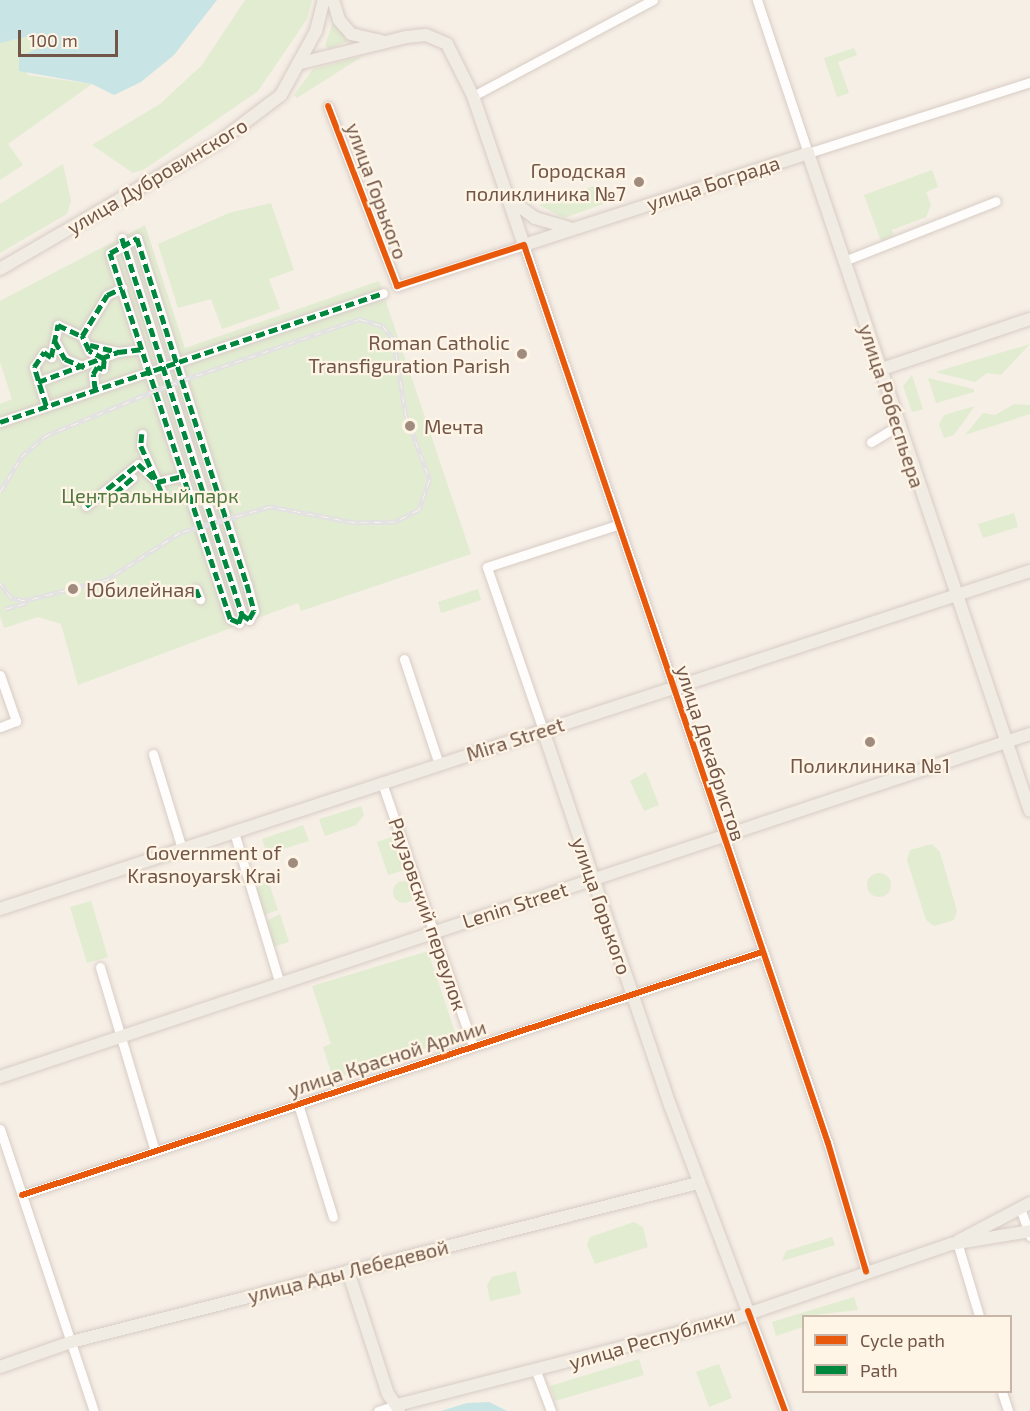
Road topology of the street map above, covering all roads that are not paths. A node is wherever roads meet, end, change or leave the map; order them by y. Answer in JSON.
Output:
{"nodes":[{"id":1,"x":324,"y":0,"type":"edge"},
{"id":2,"x":333,"y":0,"type":"edge"},
{"id":3,"x":653,"y":0,"type":"edge"},
{"id":4,"x":757,"y":0,"type":"edge"},
{"id":5,"x":388,"y":42,"type":"junction"},
{"id":6,"x":301,"y":63,"type":"junction"},
{"id":7,"x":1030,"y":82,"type":"edge"},
{"id":8,"x":473,"y":96,"type":"junction"},
{"id":9,"x":328,"y":106,"type":"dead end"},
{"id":10,"x":808,"y":153,"type":"junction"},
{"id":11,"x":507,"y":194,"type":"junction"},
{"id":12,"x":996,"y":201,"type":"dead end"},
{"id":13,"x":573,"y":228,"type":"junction"},
{"id":14,"x":123,"y":242,"type":"junction"},
{"id":15,"x":524,"y":245,"type":"junction"},
{"id":16,"x":844,"y":261,"type":"junction"},
{"id":17,"x":0,"y":269,"type":"edge"},
{"id":18,"x":397,"y":286,"type":"joint"},
{"id":19,"x":122,"y":288,"type":"junction"},
{"id":20,"x":382,"y":292,"type":"dead end"},
{"id":21,"x":1030,"y":319,"type":"edge"},
{"id":22,"x":83,"y":340,"type":"junction"},
{"id":23,"x":55,"y":341,"type":"junction"},
{"id":24,"x":141,"y":349,"type":"junction"},
{"id":25,"x":118,"y":352,"type":"junction"},
{"id":26,"x":104,"y":359,"type":"junction"},
{"id":27,"x":176,"y":365,"type":"junction"},
{"id":28,"x":84,"y":367,"type":"junction"},
{"id":29,"x":164,"y":369,"type":"junction"},
{"id":30,"x":882,"y":369,"type":"junction"},
{"id":31,"x":150,"y":374,"type":"junction"},
{"id":32,"x":38,"y":382,"type":"junction"},
{"id":33,"x":95,"y":390,"type":"junction"},
{"id":34,"x":46,"y":406,"type":"junction"},
{"id":35,"x":0,"y":423,"type":"edge"},
{"id":36,"x":898,"y":426,"type":"junction"},
{"id":37,"x":142,"y":434,"type":"dead end"},
{"id":38,"x":871,"y":442,"type":"dead end"},
{"id":39,"x":141,"y":446,"type":"junction"},
{"id":40,"x":138,"y":464,"type":"junction"},
{"id":41,"x":131,"y":476,"type":"junction"},
{"id":42,"x":184,"y":476,"type":"junction"},
{"id":43,"x":152,"y":478,"type":"junction"},
{"id":44,"x":162,"y":494,"type":"dead end"},
{"id":45,"x":86,"y":506,"type":"dead end"},
{"id":46,"x":617,"y":525,"type":"junction"},
{"id":47,"x":1030,"y":571,"type":"edge"},
{"id":48,"x":196,"y":589,"type":"dead end"},
{"id":49,"x":956,"y":595,"type":"junction"},
{"id":50,"x":200,"y":599,"type":"dead end"},
{"id":51,"x":242,"y":615,"type":"junction"},
{"id":52,"x":404,"y":659,"type":"dead end"},
{"id":53,"x":0,"y":675,"type":"edge"},
{"id":54,"x":672,"y":687,"type":"junction"},
{"id":55,"x":0,"y":727,"type":"edge"},
{"id":56,"x":543,"y":730,"type":"junction"},
{"id":57,"x":1030,"y":734,"type":"edge"},
{"id":58,"x":1007,"y":742,"type":"junction"},
{"id":59,"x":153,"y":754,"type":"dead end"},
{"id":60,"x":438,"y":764,"type":"junction"},
{"id":61,"x":382,"y":783,"type":"junction"},
{"id":62,"x":1027,"y":795,"type":"edge"},
{"id":63,"x":1030,"y":811,"type":"edge"},
{"id":64,"x":234,"y":832,"type":"junction"},
{"id":65,"x":722,"y":837,"type":"junction"},
{"id":66,"x":182,"y":849,"type":"junction"},
{"id":67,"x":593,"y":879,"type":"junction"},
{"id":68,"x":0,"y":909,"type":"edge"},
{"id":69,"x":433,"y":933,"type":"junction"},
{"id":70,"x":762,"y":952,"type":"junction"},
{"id":71,"x":100,"y":967,"type":"dead end"},
{"id":72,"x":280,"y":984,"type":"junction"},
{"id":73,"x":632,"y":994,"type":"junction"},
{"id":74,"x":121,"y":1037,"type":"junction"},
{"id":75,"x":473,"y":1046,"type":"junction"},
{"id":76,"x":0,"y":1077,"type":"edge"},
{"id":77,"x":298,"y":1104,"type":"junction"},
{"id":78,"x":0,"y":1129,"type":"edge"},
{"id":79,"x":155,"y":1151,"type":"junction"},
{"id":80,"x":698,"y":1183,"type":"junction"},
{"id":81,"x":22,"y":1195,"type":"junction"},
{"id":82,"x":1025,"y":1206,"type":"edge"},
{"id":83,"x":333,"y":1217,"type":"dead end"},
{"id":84,"x":1029,"y":1233,"type":"edge"},
{"id":85,"x":957,"y":1242,"type":"junction"},
{"id":86,"x":348,"y":1271,"type":"junction"},
{"id":87,"x":866,"y":1271,"type":"junction"},
{"id":88,"x":748,"y":1311,"type":"junction"},
{"id":89,"x":978,"y":1315,"type":"edge"},
{"id":90,"x":71,"y":1342,"type":"junction"},
{"id":91,"x":0,"y":1367,"type":"edge"},
{"id":92,"x":536,"y":1371,"type":"junction"},
{"id":93,"x":1002,"y":1393,"type":"edge"},
{"id":94,"x":398,"y":1408,"type":"edge"},
{"id":95,"x":94,"y":1411,"type":"edge"},
{"id":96,"x":378,"y":1411,"type":"edge"},
{"id":97,"x":551,"y":1411,"type":"edge"},
{"id":98,"x":785,"y":1411,"type":"edge"},
{"id":99,"x":1008,"y":1411,"type":"edge"}],
"edges":[{"from":1,"to":6,"type":"main road","name":"улица Дубровинского"},
{"from":2,"to":5,"type":"main road"},
{"from":3,"to":8,"type":"street"},
{"from":4,"to":10,"type":"street","name":"улица Робеспьера"},
{"from":5,"to":6,"type":"main road","name":"улица Декабристов"},
{"from":5,"to":8,"type":"main road","name":"улица Декабристов"},
{"from":6,"to":17,"type":"main road","name":"улица Дубровинского"},
{"from":7,"to":10,"type":"street","name":"улица Бограда"},
{"from":8,"to":11,"type":"main road","name":"улица Декабристов"},
{"from":9,"to":18,"type":"street","name":"улица Горького"},
{"from":10,"to":13,"type":"main road","name":"улица Бограда"},
{"from":10,"to":16,"type":"main road","name":"улица Робеспьера"},
{"from":11,"to":13,"type":"main road"},
{"from":11,"to":15,"type":"main road","name":"улица Декабристов"},
{"from":12,"to":16,"type":"street"},
{"from":13,"to":15,"type":"main road","name":"улица Бограда"},
{"from":14,"to":19,"type":"street"},
{"from":14,"to":27,"type":"street"},
{"from":14,"to":29,"type":"street"},
{"from":15,"to":18,"type":"street","name":"улица Бограда"},
{"from":15,"to":46,"type":"street","name":"улица Декабристов"},
{"from":16,"to":30,"type":"main road","name":"улица Робеспьера"},
{"from":19,"to":22,"type":"street"},
{"from":19,"to":24,"type":"street"},
{"from":20,"to":27,"type":"street"},
{"from":21,"to":30,"type":"main road"},
{"from":22,"to":23,"type":"street"},
{"from":22,"to":25,"type":"street"},
{"from":22,"to":26,"type":"street"},
{"from":23,"to":28,"type":"street"},
{"from":23,"to":32,"type":"street"},
{"from":24,"to":25,"type":"street"},
{"from":24,"to":31,"type":"street"},
{"from":25,"to":26,"type":"street"},
{"from":26,"to":28,"type":"street"},
{"from":26,"to":33,"type":"street"},
{"from":27,"to":29,"type":"street"},
{"from":27,"to":51,"type":"street"},
{"from":28,"to":32,"type":"street"},
{"from":29,"to":31,"type":"street"},
{"from":29,"to":51,"type":"street"},
{"from":30,"to":36,"type":"main road","name":"улица Робеспьера"},
{"from":31,"to":33,"type":"street"},
{"from":31,"to":42,"type":"street"},
{"from":32,"to":34,"type":"street"},
{"from":33,"to":34,"type":"street"},
{"from":34,"to":35,"type":"street"},
{"from":36,"to":38,"type":"street"},
{"from":36,"to":49,"type":"main road","name":"улица Робеспьера"},
{"from":37,"to":39,"type":"street"},
{"from":39,"to":40,"type":"street"},
{"from":39,"to":43,"type":"street"},
{"from":40,"to":41,"type":"street"},
{"from":40,"to":43,"type":"street"},
{"from":41,"to":43,"type":"street"},
{"from":41,"to":45,"type":"street"},
{"from":42,"to":43,"type":"street"},
{"from":42,"to":51,"type":"street"},
{"from":43,"to":44,"type":"street"},
{"from":46,"to":54,"type":"street","name":"улица Декабристов"},
{"from":46,"to":56,"type":"street","name":"улица Горького"},
{"from":47,"to":49,"type":"main road","name":"Mira Street"},
{"from":48,"to":50,"type":"street"},
{"from":49,"to":54,"type":"main road","name":"Mira Street"},
{"from":49,"to":58,"type":"main road","name":"улица Робеспьера"},
{"from":52,"to":60,"type":"street"},
{"from":53,"to":55,"type":"street"},
{"from":54,"to":56,"type":"main road","name":"Mira Street"},
{"from":54,"to":65,"type":"street","name":"улица Декабристов"},
{"from":56,"to":60,"type":"main road","name":"Mira Street"},
{"from":56,"to":67,"type":"main road","name":"улица Горького"},
{"from":57,"to":58,"type":"main road","name":"Lenin Street"},
{"from":58,"to":62,"type":"main road","name":"улица Робеспьера"},
{"from":58,"to":65,"type":"main road","name":"Lenin Street"},
{"from":59,"to":66,"type":"street"},
{"from":60,"to":61,"type":"main road","name":"Mira Street"},
{"from":61,"to":64,"type":"main road","name":"Mira Street"},
{"from":61,"to":69,"type":"street","name":"Ряузовский переулок"},
{"from":62,"to":63,"type":"main road","name":"улица Робеспьера"},
{"from":64,"to":66,"type":"main road","name":"Mira Street"},
{"from":64,"to":72,"type":"street"},
{"from":65,"to":67,"type":"main road","name":"Lenin Street"},
{"from":65,"to":70,"type":"street","name":"улица Декабристов"},
{"from":66,"to":68,"type":"main road","name":"Mira Street"},
{"from":67,"to":69,"type":"main road","name":"Lenin Street"},
{"from":67,"to":73,"type":"main road","name":"улица Горького"},
{"from":69,"to":72,"type":"main road","name":"Lenin Street"},
{"from":69,"to":75,"type":"street","name":"Ряузовский переулок"},
{"from":70,"to":73,"type":"street","name":"улица Красной Армии"},
{"from":70,"to":87,"type":"street","name":"улица Декабристов"},
{"from":71,"to":74,"type":"street"},
{"from":72,"to":74,"type":"main road","name":"Lenin Street"},
{"from":73,"to":75,"type":"street","name":"улица Красной Армии"},
{"from":73,"to":80,"type":"main road","name":"улица Горького"},
{"from":74,"to":76,"type":"main road","name":"Lenin Street"},
{"from":74,"to":79,"type":"street"},
{"from":75,"to":77,"type":"street","name":"улица Красной Армии"},
{"from":77,"to":79,"type":"street","name":"улица Красной Армии"},
{"from":77,"to":83,"type":"street"},
{"from":78,"to":81,"type":"street"},
{"from":79,"to":81,"type":"street","name":"улица Красной Армии"},
{"from":80,"to":86,"type":"main road","name":"улица Ады Лебедевой"},
{"from":80,"to":88,"type":"main road","name":"улица Горького"},
{"from":81,"to":90,"type":"street"},
{"from":82,"to":84,"type":"street"},
{"from":82,"to":85,"type":"main road","name":"улица Республики"},
{"from":84,"to":85,"type":"main road","name":"улица Республики"},
{"from":85,"to":87,"type":"main road","name":"улица Республики"},
{"from":85,"to":89,"type":"street"},
{"from":86,"to":90,"type":"main road","name":"улица Ады Лебедевой"},
{"from":86,"to":94,"type":"main road"},
{"from":87,"to":88,"type":"main road","name":"улица Республики"},
{"from":88,"to":92,"type":"main road","name":"улица Республики"},
{"from":88,"to":98,"type":"street","name":"улица Горького"},
{"from":90,"to":91,"type":"main road","name":"улица Ады Лебедевой"},
{"from":90,"to":95,"type":"street"},
{"from":92,"to":94,"type":"main road","name":"улица Республики"},
{"from":92,"to":97,"type":"street"},
{"from":93,"to":99,"type":"street"},
{"from":94,"to":96,"type":"street","name":"улица Республики"}]}
